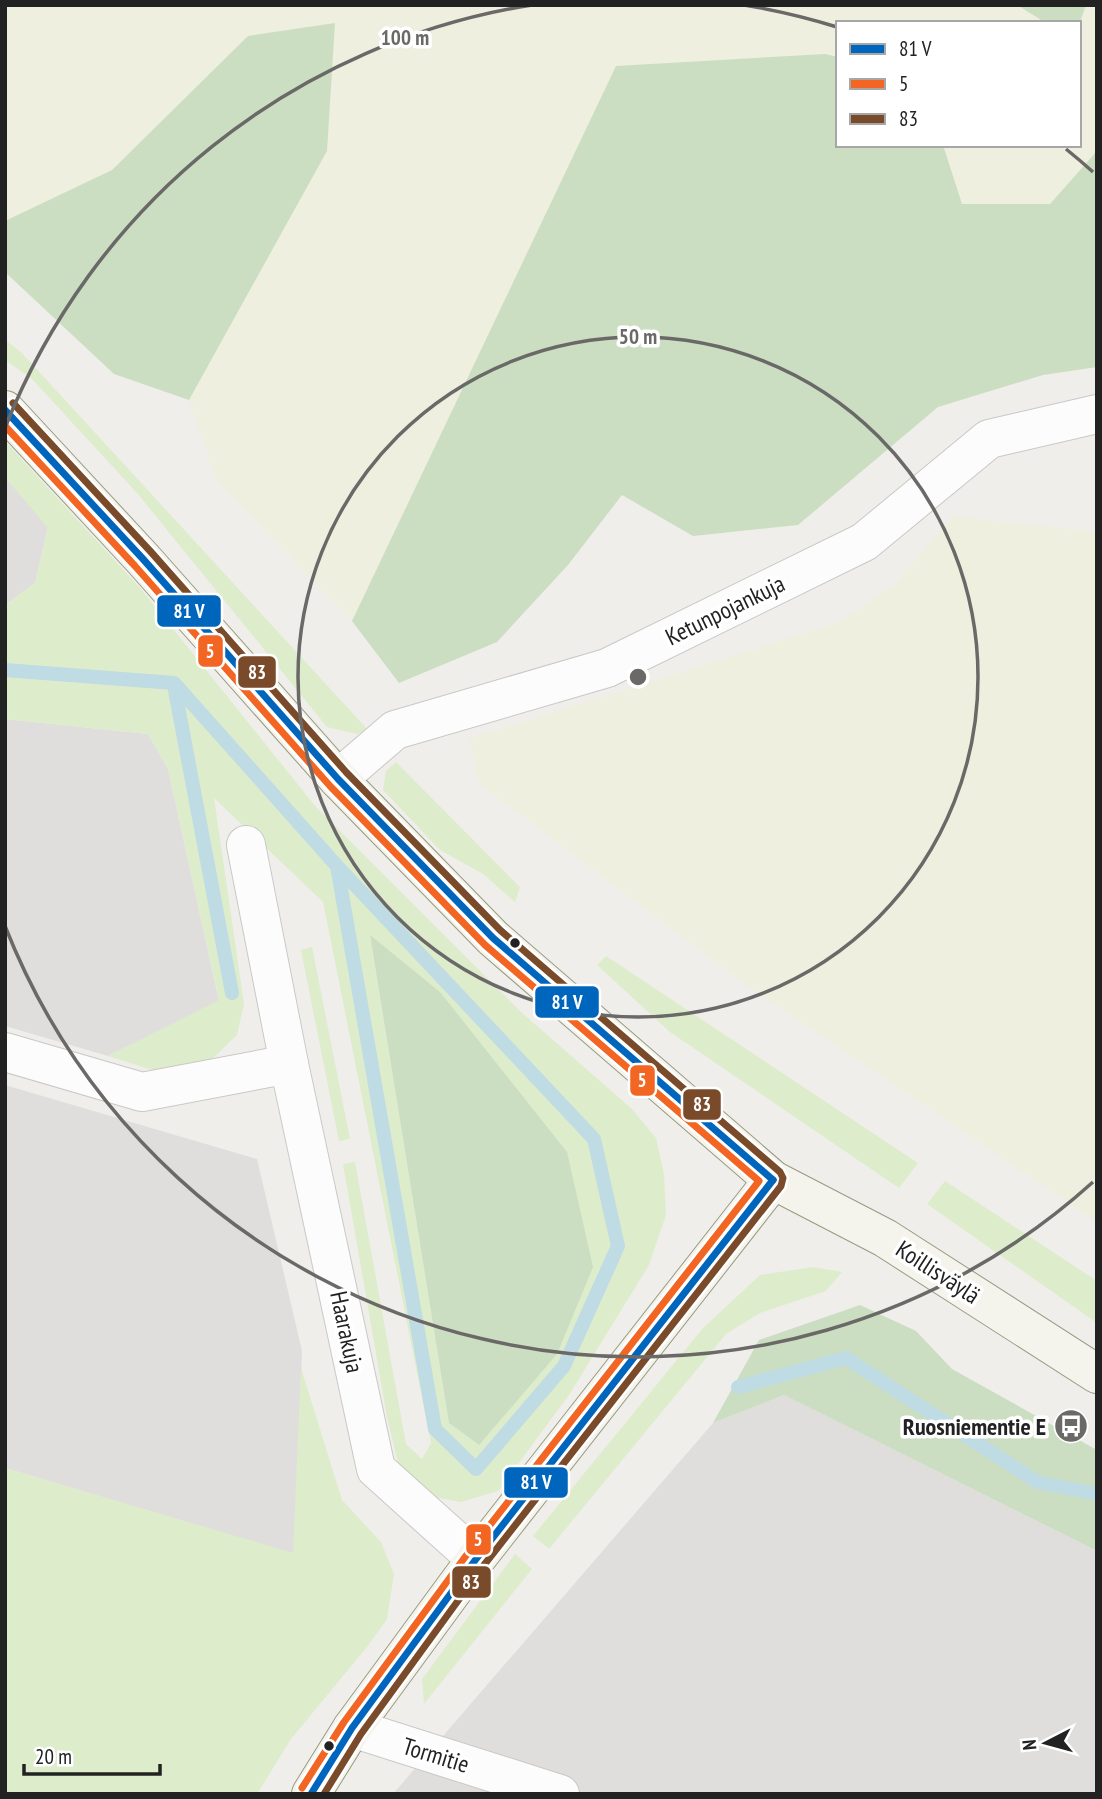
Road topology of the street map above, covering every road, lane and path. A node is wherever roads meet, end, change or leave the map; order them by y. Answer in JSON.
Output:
{"nodes":[{"id":1,"x":5,"y":410,"type":"edge"},
{"id":2,"x":1097,"y":414,"type":"edge"},
{"id":3,"x":338,"y":779,"type":"junction"},
{"id":4,"x":246,"y":845,"type":"dead end"},
{"id":5,"x":5,"y":1052,"type":"edge"},
{"id":6,"x":289,"y":1064,"type":"junction"},
{"id":7,"x":773,"y":1180,"type":"junction"},
{"id":8,"x":1097,"y":1374,"type":"edge"},
{"id":9,"x":476,"y":1559,"type":"junction"},
{"id":10,"x":352,"y":1728,"type":"junction"},
{"id":11,"x":311,"y":1794,"type":"edge"},
{"id":12,"x":560,"y":1794,"type":"edge"}],
"edges":[{"from":1,"to":3,"type":"street","name":"Koillisväylä"},
{"from":2,"to":3,"type":"street","name":"Ketunpojankuja"},
{"from":3,"to":7,"type":"street","name":"Koillisväylä"},
{"from":4,"to":6,"type":"street","name":"Haarakuja"},
{"from":5,"to":6,"type":"street"},
{"from":6,"to":9,"type":"street","name":"Haarakuja"},
{"from":7,"to":8,"type":"street","name":"Koillisväylä"},
{"from":7,"to":9,"type":"street"},
{"from":9,"to":10,"type":"street"},
{"from":10,"to":11,"type":"street"},
{"from":10,"to":12,"type":"street","name":"Tormitie"}]}
